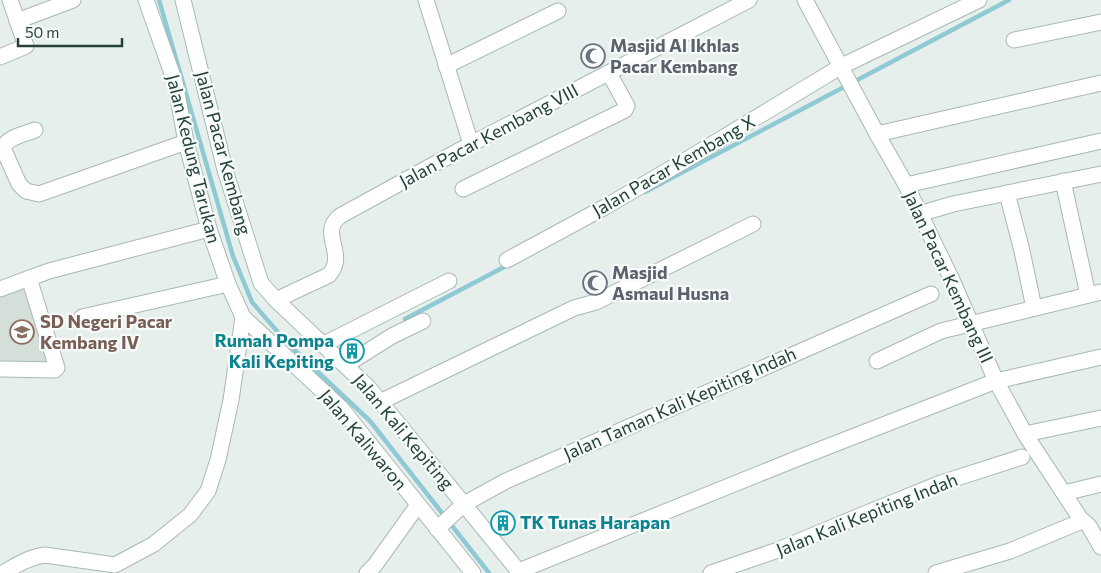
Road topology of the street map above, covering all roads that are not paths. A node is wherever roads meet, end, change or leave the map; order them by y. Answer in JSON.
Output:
{"nodes":[{"id":1,"x":10,"y":0,"type":"edge"},
{"id":2,"x":73,"y":0,"type":"edge"},
{"id":3,"x":146,"y":0,"type":"edge"},
{"id":4,"x":183,"y":0,"type":"edge"},
{"id":5,"x":426,"y":0,"type":"edge"},
{"id":6,"x":749,"y":0,"type":"edge"},
{"id":7,"x":805,"y":0,"type":"edge"},
{"id":8,"x":978,"y":0,"type":"edge"},
{"id":9,"x":558,"y":11,"type":"dead end"},
{"id":10,"x":17,"y":21,"type":"junction"},
{"id":11,"x":1101,"y":22,"type":"edge"},
{"id":12,"x":1014,"y":40,"type":"dead end"},
{"id":13,"x":0,"y":57,"type":"edge"},
{"id":14,"x":446,"y":66,"type":"junction"},
{"id":15,"x":841,"y":69,"type":"junction"},
{"id":16,"x":609,"y":73,"type":"junction"},
{"id":17,"x":1101,"y":83,"type":"edge"},
{"id":18,"x":35,"y":130,"type":"dead end"},
{"id":19,"x":877,"y":134,"type":"junction"},
{"id":20,"x":1101,"y":141,"type":"edge"},
{"id":21,"x":186,"y":142,"type":"junction"},
{"id":22,"x":471,"y":144,"type":"junction"},
{"id":23,"x":1101,"y":174,"type":"edge"},
{"id":24,"x":1063,"y":181,"type":"junction"},
{"id":25,"x":906,"y":185,"type":"junction"},
{"id":26,"x":463,"y":189,"type":"dead end"},
{"id":27,"x":1007,"y":193,"type":"junction"},
{"id":28,"x":919,"y":214,"type":"junction"},
{"id":29,"x":752,"y":224,"type":"dead end"},
{"id":30,"x":209,"y":229,"type":"junction"},
{"id":31,"x":506,"y":260,"type":"dead end"},
{"id":32,"x":29,"y":278,"type":"junction"},
{"id":33,"x":449,"y":281,"type":"dead end"},
{"id":34,"x":228,"y":284,"type":"junction"},
{"id":35,"x":0,"y":289,"type":"edge"},
{"id":36,"x":932,"y":294,"type":"dead end"},
{"id":37,"x":1095,"y":294,"type":"edge"},
{"id":38,"x":276,"y":300,"type":"junction"},
{"id":39,"x":1034,"y":308,"type":"junction"},
{"id":40,"x":82,"y":317,"type":"dead end"},
{"id":41,"x":243,"y":317,"type":"junction"},
{"id":42,"x":423,"y":321,"type":"dead end"},
{"id":43,"x":972,"y":322,"type":"junction"},
{"id":44,"x":324,"y":344,"type":"junction"},
{"id":45,"x":1101,"y":357,"type":"edge"},
{"id":46,"x":877,"y":361,"type":"dead end"},
{"id":47,"x":346,"y":365,"type":"junction"},
{"id":48,"x":2,"y":370,"type":"dead end"},
{"id":49,"x":996,"y":381,"type":"junction"},
{"id":50,"x":380,"y":402,"type":"junction"},
{"id":51,"x":1101,"y":418,"type":"edge"},
{"id":52,"x":1025,"y":434,"type":"junction"},
{"id":53,"x":1022,"y":457,"type":"dead end"},
{"id":54,"x":1101,"y":484,"type":"edge"},
{"id":55,"x":1064,"y":493,"type":"junction"},
{"id":56,"x":418,"y":505,"type":"junction"},
{"id":57,"x":463,"y":505,"type":"junction"},
{"id":58,"x":1082,"y":521,"type":"junction"},
{"id":59,"x":440,"y":526,"type":"junction"},
{"id":60,"x":1101,"y":547,"type":"edge"},
{"id":61,"x":118,"y":569,"type":"edge"},
{"id":62,"x":520,"y":572,"type":"edge"},
{"id":63,"x":3,"y":573,"type":"edge"},
{"id":64,"x":367,"y":573,"type":"edge"},
{"id":65,"x":472,"y":573,"type":"edge"},
{"id":66,"x":712,"y":573,"type":"edge"},
{"id":67,"x":936,"y":573,"type":"edge"}],
"edges":[{"from":1,"to":10,"type":"street"},
{"from":2,"to":10,"type":"street"},
{"from":3,"to":21,"type":"street","name":"Jalan Kedung Tarukan"},
{"from":4,"to":38,"type":"street","name":"Jalan Pacar Kembang"},
{"from":5,"to":14,"type":"street"},
{"from":6,"to":16,"type":"street","name":"Jalan Pacar Kembang VIII"},
{"from":7,"to":15,"type":"street","name":"Jalan Pacar Kembang III"},
{"from":8,"to":15,"type":"street","name":"Jalan Pacar Kembang X"},
{"from":9,"to":14,"type":"street"},
{"from":10,"to":13,"type":"street"},
{"from":11,"to":12,"type":"street"},
{"from":14,"to":22,"type":"street"},
{"from":15,"to":19,"type":"street","name":"Jalan Pacar Kembang III"},
{"from":15,"to":31,"type":"street","name":"Jalan Pacar Kembang X"},
{"from":16,"to":22,"type":"street","name":"Jalan Pacar Kembang VIII"},
{"from":16,"to":26,"type":"street"},
{"from":17,"to":19,"type":"street"},
{"from":18,"to":21,"type":"street"},
{"from":19,"to":25,"type":"street","name":"Jalan Pacar Kembang III"},
{"from":20,"to":25,"type":"street"},
{"from":21,"to":30,"type":"street","name":"Jalan Kedung Tarukan"},
{"from":22,"to":38,"type":"street","name":"Jalan Pacar Kembang VIII"},
{"from":23,"to":24,"type":"street"},
{"from":24,"to":27,"type":"street"},
{"from":24,"to":37,"type":"street"},
{"from":25,"to":28,"type":"street","name":"Jalan Pacar Kembang III"},
{"from":27,"to":28,"type":"street"},
{"from":27,"to":39,"type":"street"},
{"from":28,"to":43,"type":"street","name":"Jalan Pacar Kembang III"},
{"from":29,"to":50,"type":"street"},
{"from":30,"to":32,"type":"street"},
{"from":30,"to":34,"type":"street","name":"Jalan Kedung Tarukan"},
{"from":32,"to":35,"type":"street"},
{"from":32,"to":48,"type":"street"},
{"from":33,"to":44,"type":"street"},
{"from":34,"to":40,"type":"street"},
{"from":34,"to":41,"type":"street","name":"Jalan Kedung Tarukan"},
{"from":36,"to":57,"type":"street","name":"Jalan Taman Kali Kepiting Indah"},
{"from":37,"to":39,"type":"street"},
{"from":38,"to":44,"type":"street","name":"Jalan Kali Kepiting"},
{"from":39,"to":43,"type":"street"},
{"from":41,"to":56,"type":"street","name":"Jalan Kaliwaron"},
{"from":41,"to":61,"type":"street"},
{"from":42,"to":47,"type":"street"},
{"from":43,"to":46,"type":"street"},
{"from":43,"to":49,"type":"street","name":"Jalan Pacar Kembang III"},
{"from":44,"to":47,"type":"street","name":"Jalan Kali Kepiting"},
{"from":45,"to":49,"type":"street"},
{"from":47,"to":50,"type":"street","name":"Jalan Kali Kepiting"},
{"from":49,"to":52,"type":"street","name":"Jalan Pacar Kembang III"},
{"from":49,"to":62,"type":"street"},
{"from":50,"to":57,"type":"street","name":"Jalan Kali Kepiting"},
{"from":51,"to":52,"type":"street"},
{"from":52,"to":55,"type":"street","name":"Jalan Pacar Kembang III"},
{"from":53,"to":66,"type":"street","name":"Jalan Kali Kepiting Indah"},
{"from":54,"to":55,"type":"street"},
{"from":55,"to":58,"type":"street","name":"Jalan Pacar Kembang III"},
{"from":56,"to":59,"type":"street","name":"Jalan Kaliwaron"},
{"from":56,"to":64,"type":"street"},
{"from":57,"to":59,"type":"street","name":"Jalan Taman Kali Kepiting Indah"},
{"from":57,"to":62,"type":"street","name":"Jalan Kali Kepiting"},
{"from":58,"to":60,"type":"street","name":"Jalan Pacar Kembang III"},
{"from":58,"to":67,"type":"street"},
{"from":59,"to":65,"type":"street","name":"Jalan Kaliwaron"},
{"from":61,"to":63,"type":"street"}]}
